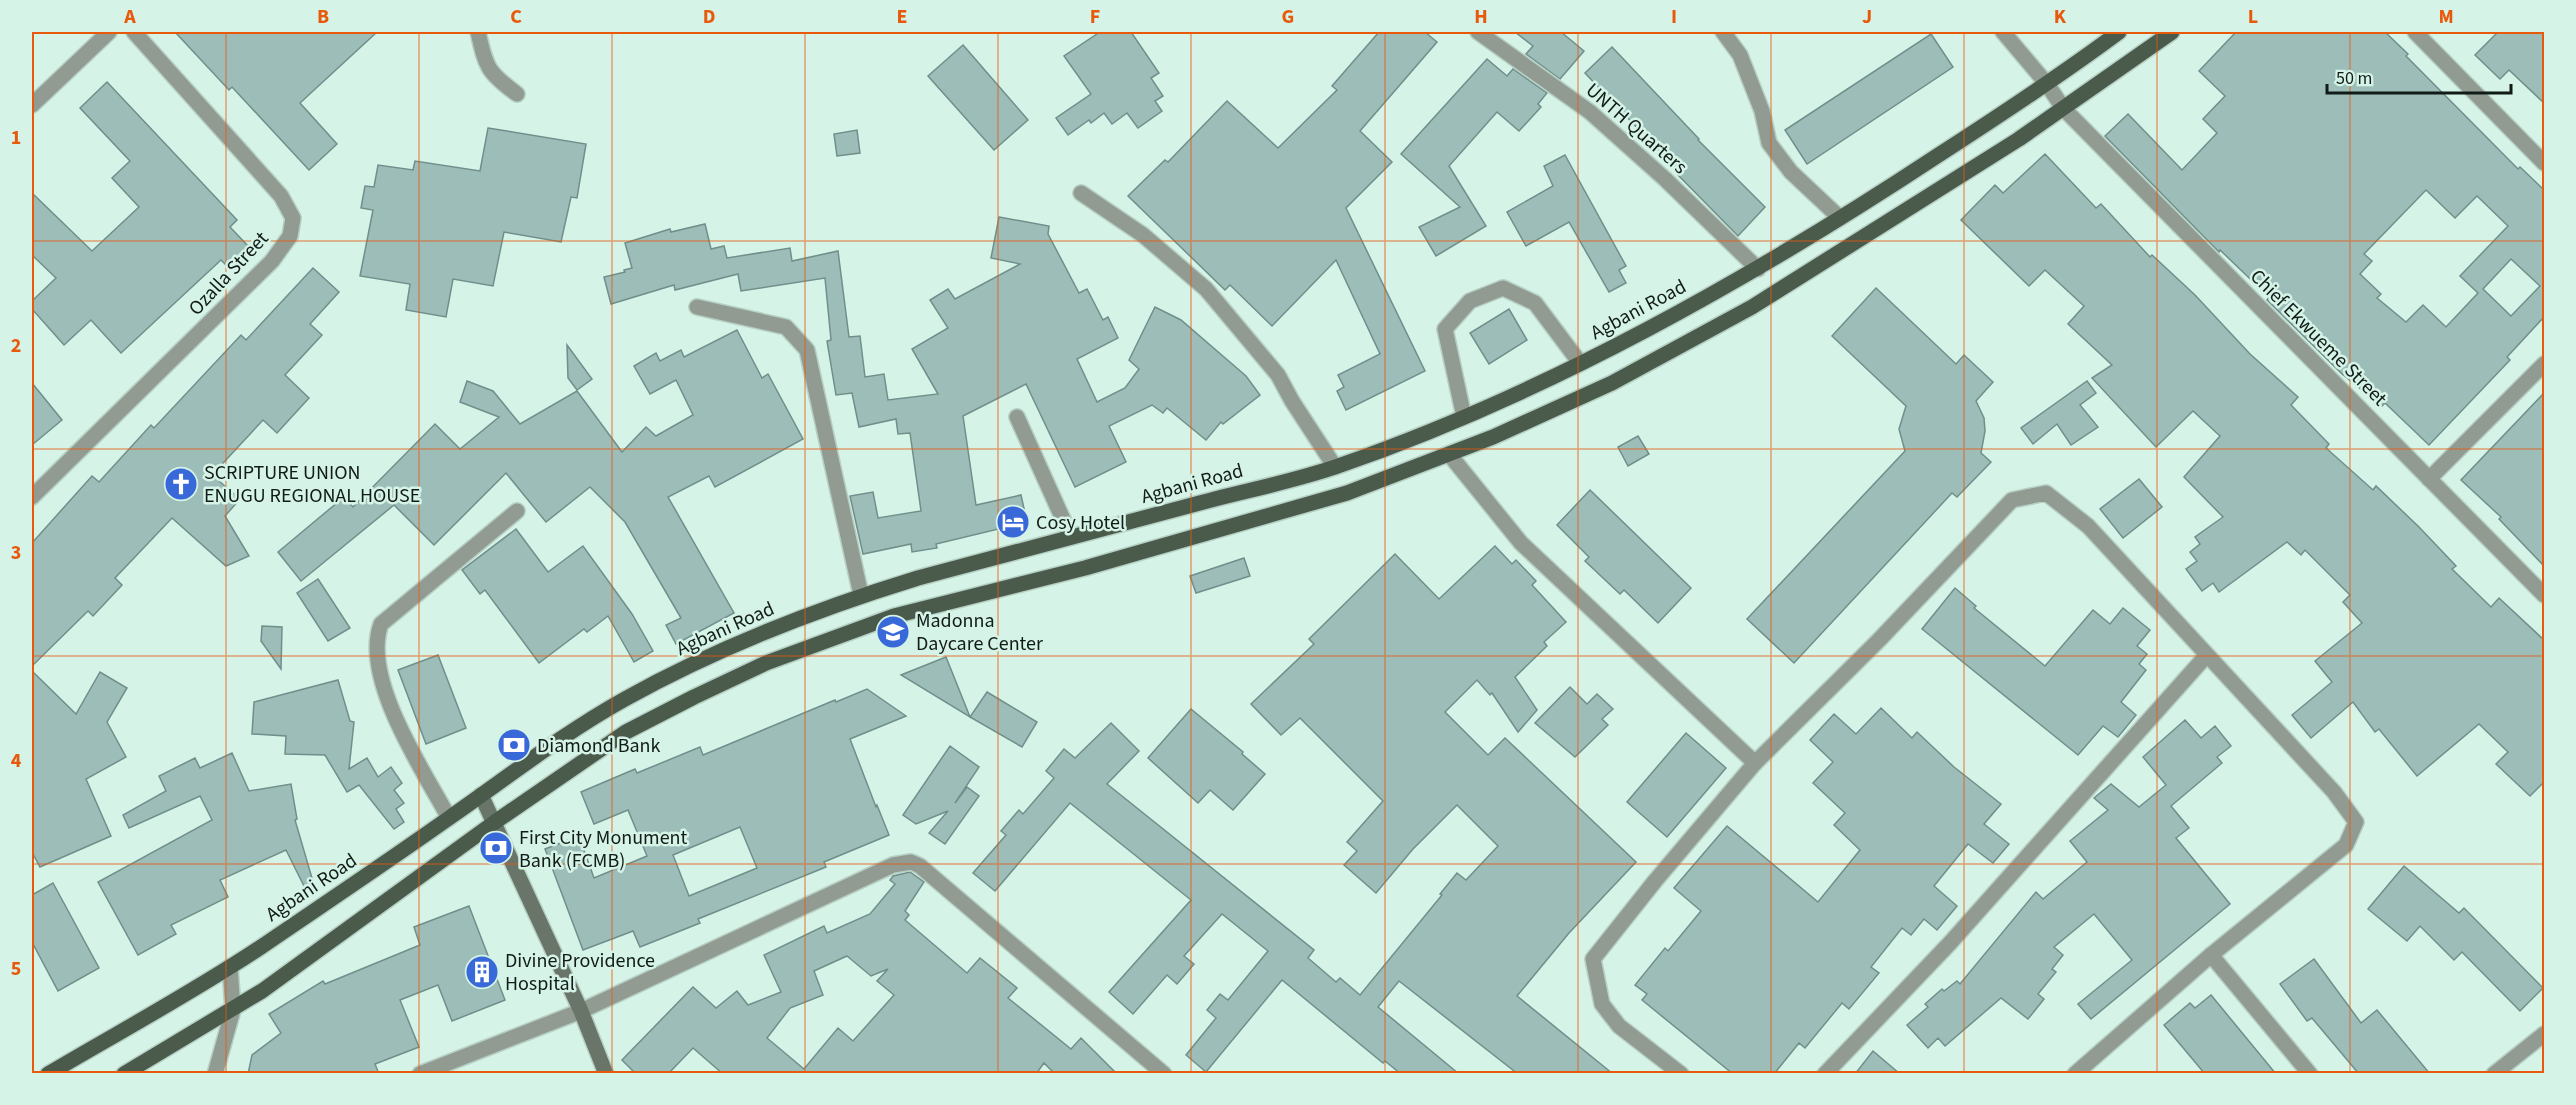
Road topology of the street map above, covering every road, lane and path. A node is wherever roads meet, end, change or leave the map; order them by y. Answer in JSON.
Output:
{"nodes":[{"id":1,"x":109,"y":32,"type":"edge"},
{"id":2,"x":134,"y":32,"type":"edge"},
{"id":3,"x":478,"y":32,"type":"edge"},
{"id":4,"x":1478,"y":32,"type":"edge"},
{"id":5,"x":1723,"y":32,"type":"edge"},
{"id":6,"x":2003,"y":32,"type":"edge"},
{"id":7,"x":2119,"y":32,"type":"edge"},
{"id":8,"x":2172,"y":32,"type":"edge"},
{"id":9,"x":2415,"y":32,"type":"edge"},
{"id":10,"x":2047,"y":84,"type":"junction"},
{"id":11,"x":518,"y":94,"type":"dead end"},
{"id":12,"x":32,"y":105,"type":"edge"},
{"id":13,"x":2063,"y":108,"type":"junction"},
{"id":14,"x":2544,"y":164,"type":"edge"},
{"id":15,"x":1081,"y":193,"type":"dead end"},
{"id":16,"x":1840,"y":218,"type":"junction"},
{"id":17,"x":1758,"y":269,"type":"junction"},
{"id":18,"x":697,"y":307,"type":"dead end"},
{"id":19,"x":1580,"y":363,"type":"junction"},
{"id":20,"x":2544,"y":363,"type":"edge"},
{"id":21,"x":1017,"y":417,"type":"dead end"},
{"id":22,"x":1464,"y":417,"type":"junction"},
{"id":23,"x":1449,"y":454,"type":"junction"},
{"id":24,"x":1335,"y":467,"type":"junction"},
{"id":25,"x":2429,"y":479,"type":"junction"},
{"id":26,"x":32,"y":497,"type":"edge"},
{"id":27,"x":517,"y":511,"type":"dead end"},
{"id":28,"x":1071,"y":537,"type":"junction"},
{"id":29,"x":861,"y":595,"type":"junction"},
{"id":30,"x":2544,"y":595,"type":"edge"},
{"id":31,"x":2206,"y":656,"type":"junction"},
{"id":32,"x":1755,"y":763,"type":"junction"},
{"id":33,"x":481,"y":795,"type":"junction"},
{"id":34,"x":449,"y":818,"type":"junction"},
{"id":35,"x":495,"y":822,"type":"junction"},
{"id":36,"x":2211,"y":955,"type":"junction"},
{"id":37,"x":230,"y":967,"type":"junction"},
{"id":38,"x":233,"y":1010,"type":"junction"},
{"id":39,"x":581,"y":1011,"type":"junction"},
{"id":40,"x":2544,"y":1034,"type":"edge"},
{"id":41,"x":48,"y":1074,"type":"edge"},
{"id":42,"x":124,"y":1074,"type":"edge"},
{"id":43,"x":215,"y":1074,"type":"edge"},
{"id":44,"x":420,"y":1074,"type":"edge"},
{"id":45,"x":606,"y":1074,"type":"edge"},
{"id":46,"x":1164,"y":1074,"type":"edge"},
{"id":47,"x":1681,"y":1074,"type":"edge"},
{"id":48,"x":1826,"y":1074,"type":"edge"},
{"id":49,"x":2075,"y":1074,"type":"edge"},
{"id":50,"x":2310,"y":1074,"type":"edge"},
{"id":51,"x":2494,"y":1074,"type":"edge"}],
"edges":[{"from":1,"to":12,"type":"street"},
{"from":2,"to":26,"type":"street","name":"Ozalla Street"},
{"from":3,"to":11,"type":"street"},
{"from":4,"to":17,"type":"street","name":"UNTH Quarters"},
{"from":5,"to":16,"type":"street"},
{"from":6,"to":10,"type":"street","name":"Chief Ekwueme Street"},
{"from":7,"to":10,"type":"main road","name":"Agbani Road"},
{"from":8,"to":13,"type":"main road"},
{"from":9,"to":14,"type":"street"},
{"from":10,"to":13,"type":"street","name":"Chief Ekwueme Street"},
{"from":10,"to":16,"type":"main road","name":"Agbani Road"},
{"from":13,"to":23,"type":"main road"},
{"from":13,"to":25,"type":"street","name":"Chief Ekwueme Street"},
{"from":15,"to":24,"type":"street"},
{"from":16,"to":17,"type":"main road","name":"Agbani Road"},
{"from":17,"to":19,"type":"main road","name":"Agbani Road"},
{"from":18,"to":29,"type":"street"},
{"from":19,"to":22,"type":"main road","name":"Agbani Road"},
{"from":19,"to":22,"type":"street"},
{"from":20,"to":25,"type":"street"},
{"from":21,"to":28,"type":"street"},
{"from":22,"to":24,"type":"main road","name":"Agbani Road"},
{"from":23,"to":32,"type":"street"},
{"from":23,"to":35,"type":"main road"},
{"from":24,"to":28,"type":"main road","name":"Agbani Road"},
{"from":25,"to":30,"type":"street","name":"Chief Ekwueme Street"},
{"from":27,"to":34,"type":"street"},
{"from":28,"to":29,"type":"main road","name":"Agbani Road"},
{"from":29,"to":33,"type":"main road","name":"Agbani Road"},
{"from":31,"to":32,"type":"street"},
{"from":31,"to":36,"type":"street"},
{"from":31,"to":48,"type":"street"},
{"from":32,"to":47,"type":"street"},
{"from":33,"to":34,"type":"main road","name":"Agbani Road"},
{"from":33,"to":35,"type":"main road"},
{"from":34,"to":37,"type":"main road","name":"Agbani Road"},
{"from":35,"to":38,"type":"main road"},
{"from":35,"to":39,"type":"main road"},
{"from":36,"to":49,"type":"street"},
{"from":36,"to":50,"type":"street"},
{"from":37,"to":38,"type":"street"},
{"from":37,"to":41,"type":"main road","name":"Agbani Road"},
{"from":38,"to":42,"type":"main road"},
{"from":38,"to":43,"type":"street"},
{"from":39,"to":44,"type":"street"},
{"from":39,"to":45,"type":"main road"},
{"from":39,"to":46,"type":"street"},
{"from":40,"to":51,"type":"street"}]}
